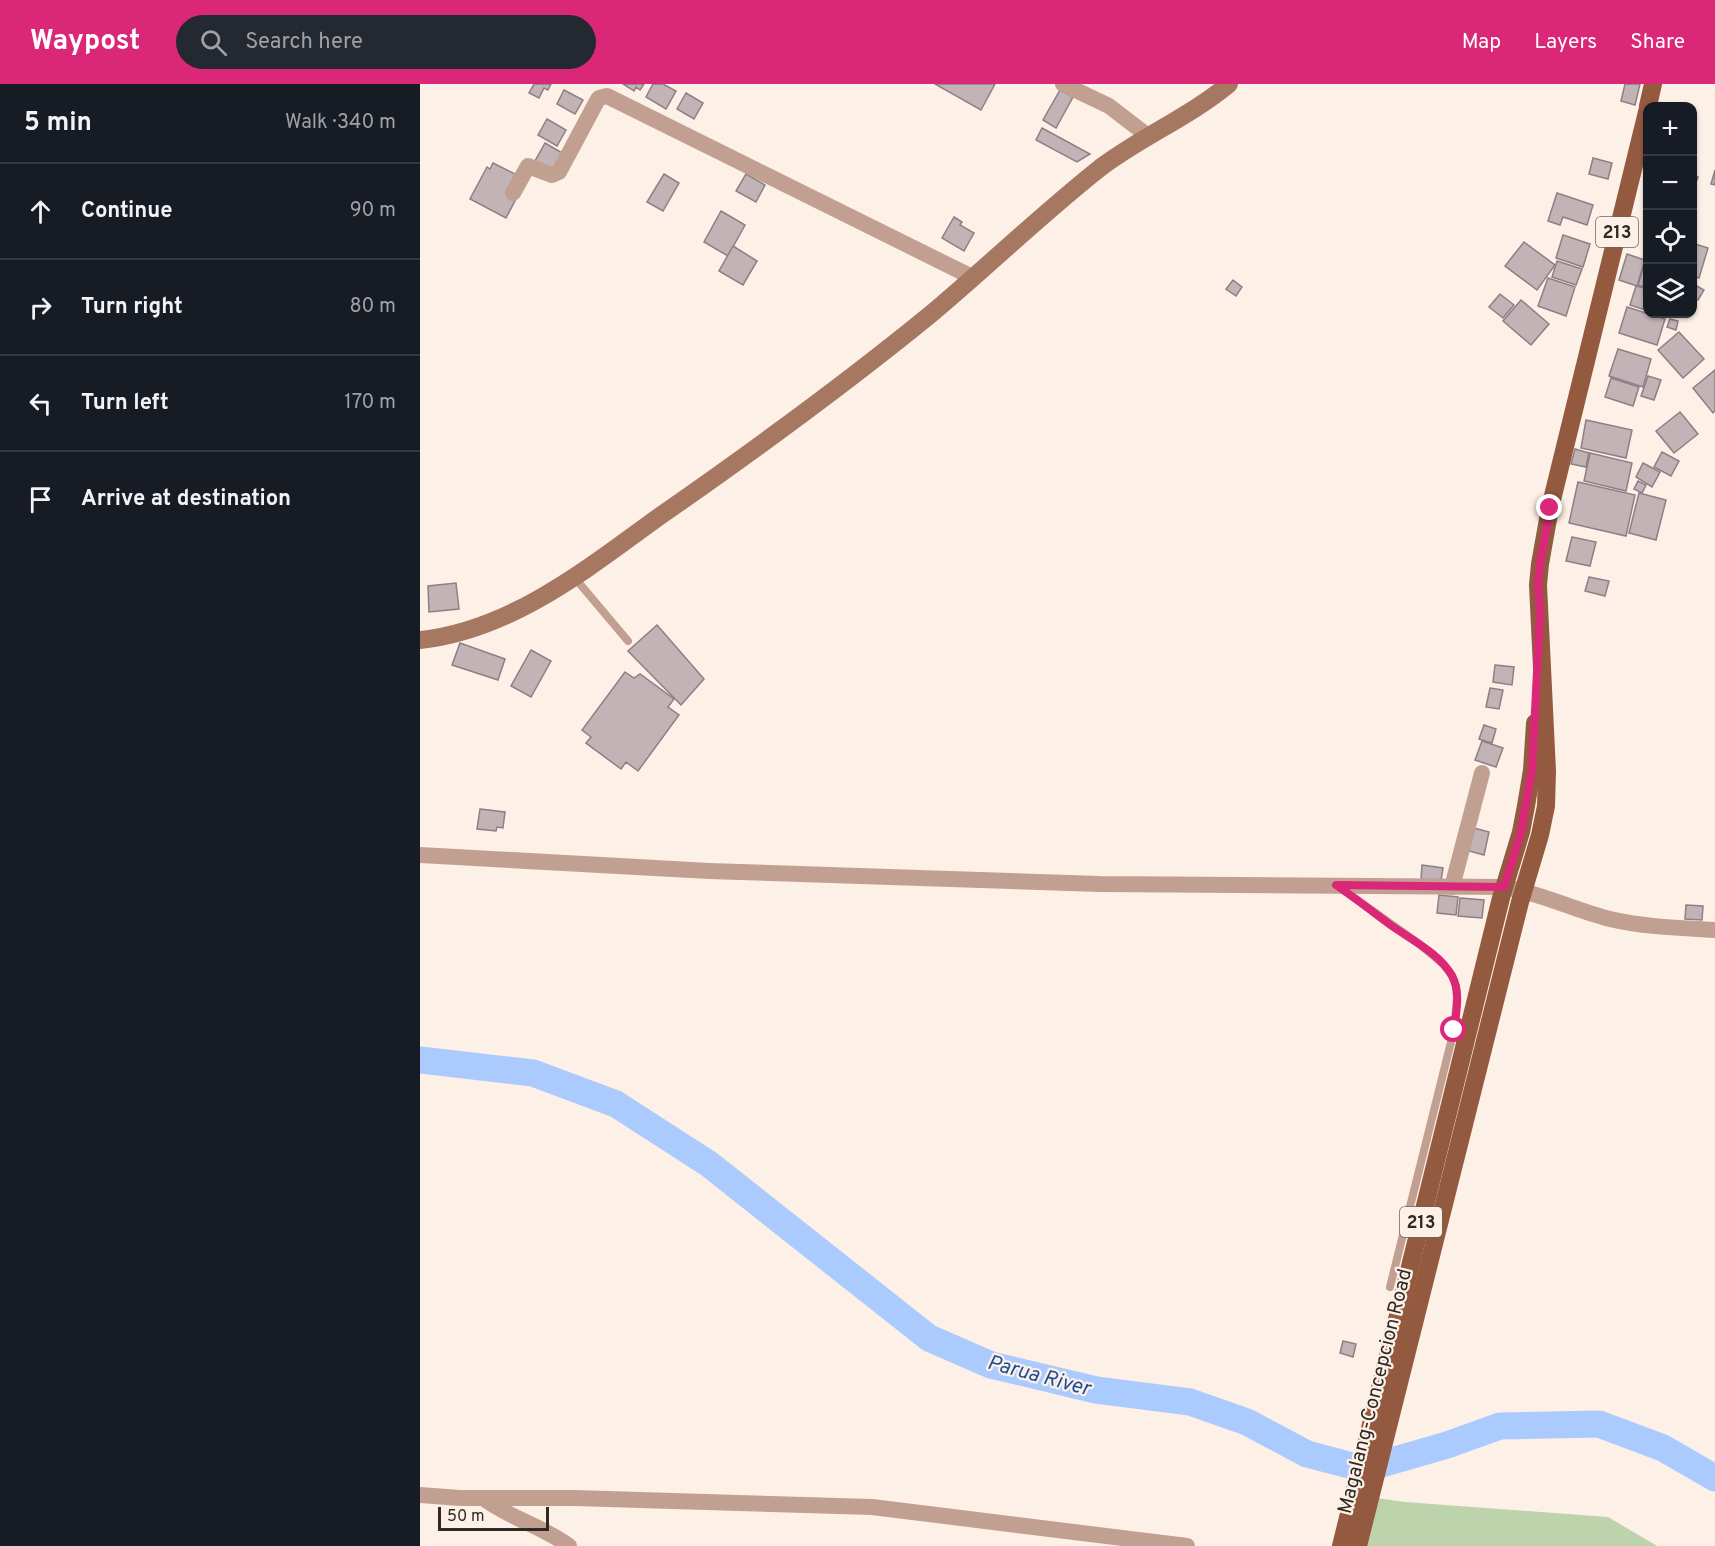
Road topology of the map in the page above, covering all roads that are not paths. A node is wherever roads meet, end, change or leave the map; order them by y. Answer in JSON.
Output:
{"nodes":[{"id":1,"x":1064,"y":84,"type":"edge"},
{"id":2,"x":1229,"y":84,"type":"edge"},
{"id":3,"x":1653,"y":84,"type":"edge"},
{"id":4,"x":1649,"y":102,"type":"edge"},
{"id":5,"x":1643,"y":127,"type":"edge"},
{"id":6,"x":1148,"y":136,"type":"junction"},
{"id":7,"x":513,"y":193,"type":"dead end"},
{"id":8,"x":974,"y":278,"type":"junction"},
{"id":9,"x":574,"y":577,"type":"junction"},
{"id":10,"x":1540,"y":613,"type":"junction"},
{"id":11,"x":420,"y":640,"type":"edge"},
{"id":12,"x":627,"y":641,"type":"dead end"},
{"id":13,"x":1482,"y":773,"type":"dead end"},
{"id":14,"x":420,"y":855,"type":"edge"},
{"id":15,"x":1336,"y":885,"type":"junction"},
{"id":16,"x":1452,"y":887,"type":"junction"},
{"id":17,"x":1503,"y":892,"type":"junction"},
{"id":18,"x":1522,"y":896,"type":"junction"},
{"id":19,"x":1715,"y":930,"type":"edge"},
{"id":20,"x":1390,"y":1287,"type":"dead end"},
{"id":21,"x":420,"y":1495,"type":"edge"},
{"id":22,"x":483,"y":1498,"type":"junction"},
{"id":23,"x":569,"y":1546,"type":"edge"},
{"id":24,"x":1188,"y":1546,"type":"edge"},
{"id":25,"x":1341,"y":1546,"type":"edge"},
{"id":26,"x":1358,"y":1546,"type":"edge"}],
"edges":[{"from":1,"to":6,"type":"street"},
{"from":2,"to":6,"type":"street"},
{"from":3,"to":4,"type":"main road","name":"Magalang-Concepcion Road","number":"213"},
{"from":5,"to":10,"type":"main road","name":"Magalang-Concepcion Road","number":"213"},
{"from":6,"to":8,"type":"street"},
{"from":7,"to":8,"type":"street"},
{"from":8,"to":9,"type":"street"},
{"from":9,"to":11,"type":"street"},
{"from":9,"to":12,"type":"lane"},
{"from":10,"to":17,"type":"main road","name":"Magalang-Concepcion Road","number":"213"},
{"from":10,"to":18,"type":"main road","name":"Magalang-Concepcion Road","number":"213"},
{"from":13,"to":16,"type":"street"},
{"from":14,"to":15,"type":"street"},
{"from":15,"to":16,"type":"street"},
{"from":15,"to":20,"type":"lane"},
{"from":16,"to":17,"type":"street"},
{"from":17,"to":18,"type":"street"},
{"from":17,"to":25,"type":"main road","name":"Magalang-Concepcion Road","number":"213"},
{"from":18,"to":19,"type":"street"},
{"from":18,"to":26,"type":"main road","name":"Magalang-Concepcion Road","number":"213"},
{"from":21,"to":22,"type":"street"},
{"from":22,"to":23,"type":"street"},
{"from":22,"to":24,"type":"street"}]}
